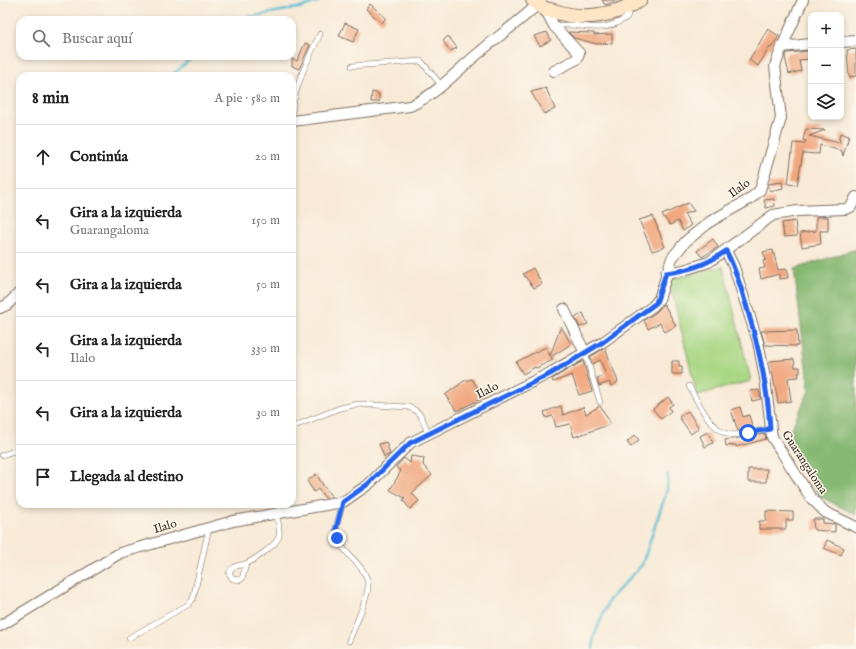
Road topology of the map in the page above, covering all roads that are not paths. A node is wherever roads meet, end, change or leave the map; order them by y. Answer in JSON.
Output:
{"nodes":[{"id":1,"x":640,"y":0,"type":"edge"},
{"id":2,"x":803,"y":0,"type":"edge"},
{"id":3,"x":539,"y":3,"type":"edge"},
{"id":4,"x":628,"y":8,"type":"junction"},
{"id":5,"x":554,"y":26,"type":"junction"},
{"id":6,"x":320,"y":34,"type":"dead end"},
{"id":7,"x":856,"y":41,"type":"edge"},
{"id":8,"x":844,"y":42,"type":"edge"},
{"id":9,"x":808,"y":44,"type":"edge"},
{"id":10,"x":782,"y":47,"type":"junction"},
{"id":11,"x":352,"y":66,"type":"dead end"},
{"id":12,"x":554,"y":70,"type":"dead end"},
{"id":13,"x":442,"y":86,"type":"junction"},
{"id":14,"x":296,"y":92,"type":"edge"},
{"id":15,"x":296,"y":120,"type":"edge"},
{"id":16,"x":856,"y":197,"type":"edge"},
{"id":17,"x":726,"y":251,"type":"junction"},
{"id":18,"x":666,"y":273,"type":"junction"},
{"id":19,"x":16,"y":296,"type":"edge"},
{"id":20,"x":0,"y":308,"type":"edge"},
{"id":21,"x":564,"y":309,"type":"dead end"},
{"id":22,"x":585,"y":353,"type":"junction"},
{"id":23,"x":689,"y":386,"type":"dead end"},
{"id":24,"x":600,"y":402,"type":"dead end"},
{"id":25,"x":296,"y":425,"type":"edge"},
{"id":26,"x":770,"y":429,"type":"junction"},
{"id":27,"x":428,"y":434,"type":"junction"},
{"id":28,"x":16,"y":450,"type":"edge"},
{"id":29,"x":2,"y":455,"type":"dead end"},
{"id":30,"x":343,"y":502,"type":"junction"},
{"id":31,"x":276,"y":514,"type":"junction"},
{"id":32,"x":210,"y":527,"type":"junction"},
{"id":33,"x":856,"y":527,"type":"edge"},
{"id":34,"x":246,"y":564,"type":"dead end"},
{"id":35,"x":0,"y":626,"type":"edge"},
{"id":36,"x":129,"y":638,"type":"dead end"},
{"id":37,"x":349,"y":641,"type":"dead end"}],
"edges":[{"from":1,"to":4,"type":"main road"},
{"from":2,"to":10,"type":"street","name":"Ilalo"},
{"from":3,"to":4,"type":"main road"},
{"from":3,"to":5,"type":"street"},
{"from":3,"to":13,"type":"street"},
{"from":4,"to":5,"type":"lane"},
{"from":5,"to":12,"type":"street"},
{"from":6,"to":14,"type":"lane"},
{"from":7,"to":8,"type":"street"},
{"from":9,"to":10,"type":"street"},
{"from":10,"to":18,"type":"street","name":"Ilalo"},
{"from":11,"to":13,"type":"lane"},
{"from":13,"to":15,"type":"street"},
{"from":16,"to":17,"type":"street"},
{"from":17,"to":18,"type":"street"},
{"from":17,"to":26,"type":"street","name":"Guarangaloma"},
{"from":18,"to":22,"type":"street","name":"Ilalo"},
{"from":19,"to":20,"type":"street"},
{"from":21,"to":22,"type":"street"},
{"from":22,"to":24,"type":"lane"},
{"from":22,"to":27,"type":"street","name":"Ilalo"},
{"from":23,"to":26,"type":"lane"},
{"from":25,"to":27,"type":"lane"},
{"from":26,"to":33,"type":"street","name":"Guarangaloma"},
{"from":27,"to":30,"type":"street","name":"Ilalo"},
{"from":28,"to":29,"type":"lane"},
{"from":30,"to":31,"type":"street","name":"Ilalo"},
{"from":30,"to":37,"type":"lane"},
{"from":31,"to":32,"type":"street","name":"Ilalo"},
{"from":31,"to":34,"type":"lane"},
{"from":32,"to":35,"type":"street","name":"Ilalo"},
{"from":32,"to":36,"type":"lane"}]}
